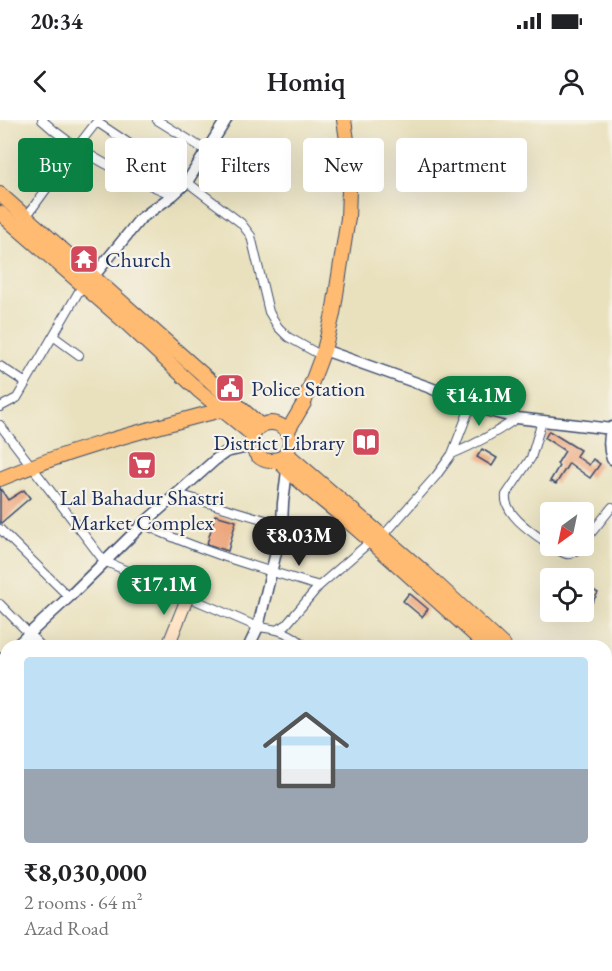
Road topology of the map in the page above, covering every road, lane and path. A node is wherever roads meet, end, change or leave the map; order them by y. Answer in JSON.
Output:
{"nodes":[{"id":1,"x":42,"y":120,"type":"edge"},
{"id":2,"x":157,"y":120,"type":"edge"},
{"id":3,"x":226,"y":120,"type":"edge"},
{"id":4,"x":344,"y":120,"type":"edge"},
{"id":5,"x":98,"y":121,"type":"edge"},
{"id":6,"x":65,"y":138,"type":"edge"},
{"id":7,"x":84,"y":138,"type":"edge"},
{"id":8,"x":123,"y":138,"type":"edge"},
{"id":9,"x":215,"y":138,"type":"edge"},
{"id":10,"x":199,"y":146,"type":"edge"},
{"id":11,"x":93,"y":157,"type":"edge"},
{"id":12,"x":199,"y":163,"type":"edge"},
{"id":13,"x":187,"y":182,"type":"joint"},
{"id":14,"x":44,"y":192,"type":"edge"},
{"id":15,"x":176,"y":192,"type":"edge"},
{"id":16,"x":0,"y":194,"type":"edge"},
{"id":17,"x":173,"y":195,"type":"junction"},
{"id":18,"x":0,"y":213,"type":"edge"},
{"id":19,"x":26,"y":217,"type":"junction"},
{"id":20,"x":87,"y":281,"type":"junction"},
{"id":21,"x":53,"y":336,"type":"junction"},
{"id":22,"x":323,"y":353,"type":"junction"},
{"id":23,"x":79,"y":355,"type":"dead end"},
{"id":24,"x":0,"y":366,"type":"edge"},
{"id":25,"x":26,"y":383,"type":"junction"},
{"id":26,"x":471,"y":405,"type":"junction"},
{"id":27,"x":0,"y":407,"type":"edge"},
{"id":28,"x":221,"y":410,"type":"junction"},
{"id":29,"x":517,"y":418,"type":"junction"},
{"id":30,"x":542,"y":421,"type":"junction"},
{"id":31,"x":0,"y":426,"type":"edge"},
{"id":32,"x":612,"y":428,"type":"edge"},
{"id":33,"x":287,"y":432,"type":"junction"},
{"id":34,"x":255,"y":436,"type":"junction"},
{"id":35,"x":452,"y":454,"type":"junction"},
{"id":36,"x":281,"y":456,"type":"junction"},
{"id":37,"x":612,"y":459,"type":"edge"},
{"id":38,"x":31,"y":466,"type":"junction"},
{"id":39,"x":287,"y":470,"type":"junction"},
{"id":40,"x":0,"y":479,"type":"edge"},
{"id":41,"x":178,"y":494,"type":"junction"},
{"id":42,"x":612,"y":507,"type":"edge"},
{"id":43,"x":142,"y":524,"type":"junction"},
{"id":44,"x":282,"y":525,"type":"junction"},
{"id":45,"x":0,"y":529,"type":"edge"},
{"id":46,"x":594,"y":530,"type":"edge"},
{"id":47,"x":540,"y":538,"type":"edge"},
{"id":48,"x":377,"y":539,"type":"junction"},
{"id":49,"x":104,"y":561,"type":"junction"},
{"id":50,"x":272,"y":572,"type":"junction"},
{"id":51,"x":319,"y":586,"type":"junction"},
{"id":52,"x":188,"y":596,"type":"junction"},
{"id":53,"x":69,"y":597,"type":"junction"},
{"id":54,"x":0,"y":604,"type":"edge"},
{"id":55,"x":258,"y":627,"type":"junction"},
{"id":56,"x":278,"y":629,"type":"junction"},
{"id":57,"x":29,"y":635,"type":"junction"},
{"id":58,"x":23,"y":640,"type":"edge"},
{"id":59,"x":34,"y":640,"type":"edge"},
{"id":60,"x":170,"y":640,"type":"edge"},
{"id":61,"x":252,"y":640,"type":"edge"},
{"id":62,"x":298,"y":640,"type":"edge"},
{"id":63,"x":481,"y":640,"type":"edge"},
{"id":64,"x":498,"y":640,"type":"edge"}],
"edges":[{"from":1,"to":6,"type":"street"},
{"from":2,"to":10,"type":"street"},
{"from":3,"to":9,"type":"street"},
{"from":4,"to":22,"type":"main road"},
{"from":5,"to":7,"type":"street"},
{"from":5,"to":8,"type":"street"},
{"from":11,"to":17,"type":"street"},
{"from":12,"to":13,"type":"street"},
{"from":13,"to":22,"type":"street"},
{"from":14,"to":19,"type":"street"},
{"from":15,"to":17,"type":"street"},
{"from":16,"to":19,"type":"main road"},
{"from":17,"to":20,"type":"street"},
{"from":18,"to":20,"type":"main road"},
{"from":19,"to":20,"type":"main road"},
{"from":20,"to":21,"type":"street"},
{"from":20,"to":28,"type":"main road"},
{"from":20,"to":34,"type":"main road"},
{"from":21,"to":23,"type":"street"},
{"from":21,"to":25,"type":"street"},
{"from":22,"to":26,"type":"street"},
{"from":22,"to":33,"type":"main road"},
{"from":24,"to":25,"type":"street"},
{"from":25,"to":27,"type":"street"},
{"from":26,"to":29,"type":"street"},
{"from":26,"to":35,"type":"street"},
{"from":28,"to":34,"type":"main road"},
{"from":28,"to":38,"type":"main road"},
{"from":29,"to":30,"type":"street"},
{"from":29,"to":35,"type":"street"},
{"from":30,"to":32,"type":"street"},
{"from":30,"to":47,"type":"street"},
{"from":31,"to":38,"type":"street"},
{"from":32,"to":37,"type":"street"},
{"from":33,"to":34,"type":"main road"},
{"from":33,"to":36,"type":"main road"},
{"from":34,"to":36,"type":"main road"},
{"from":34,"to":41,"type":"street"},
{"from":35,"to":48,"type":"street"},
{"from":36,"to":39,"type":"main road"},
{"from":36,"to":48,"type":"main road"},
{"from":38,"to":40,"type":"main road"},
{"from":38,"to":49,"type":"street"},
{"from":39,"to":44,"type":"street"},
{"from":39,"to":48,"type":"main road"},
{"from":41,"to":43,"type":"street"},
{"from":41,"to":44,"type":"street"},
{"from":42,"to":46,"type":"street"},
{"from":43,"to":49,"type":"street"},
{"from":43,"to":50,"type":"street"},
{"from":44,"to":50,"type":"street"},
{"from":45,"to":53,"type":"street"},
{"from":48,"to":51,"type":"street"},
{"from":48,"to":63,"type":"main road"},
{"from":48,"to":64,"type":"main road"},
{"from":49,"to":52,"type":"street"},
{"from":49,"to":53,"type":"street"},
{"from":50,"to":51,"type":"street"},
{"from":50,"to":55,"type":"street"},
{"from":51,"to":56,"type":"street"},
{"from":52,"to":55,"type":"street"},
{"from":52,"to":60,"type":"main road"},
{"from":53,"to":57,"type":"street"},
{"from":54,"to":57,"type":"street"},
{"from":55,"to":56,"type":"street"},
{"from":55,"to":61,"type":"street"},
{"from":56,"to":62,"type":"street"},
{"from":57,"to":58,"type":"street"},
{"from":57,"to":59,"type":"street"}]}
